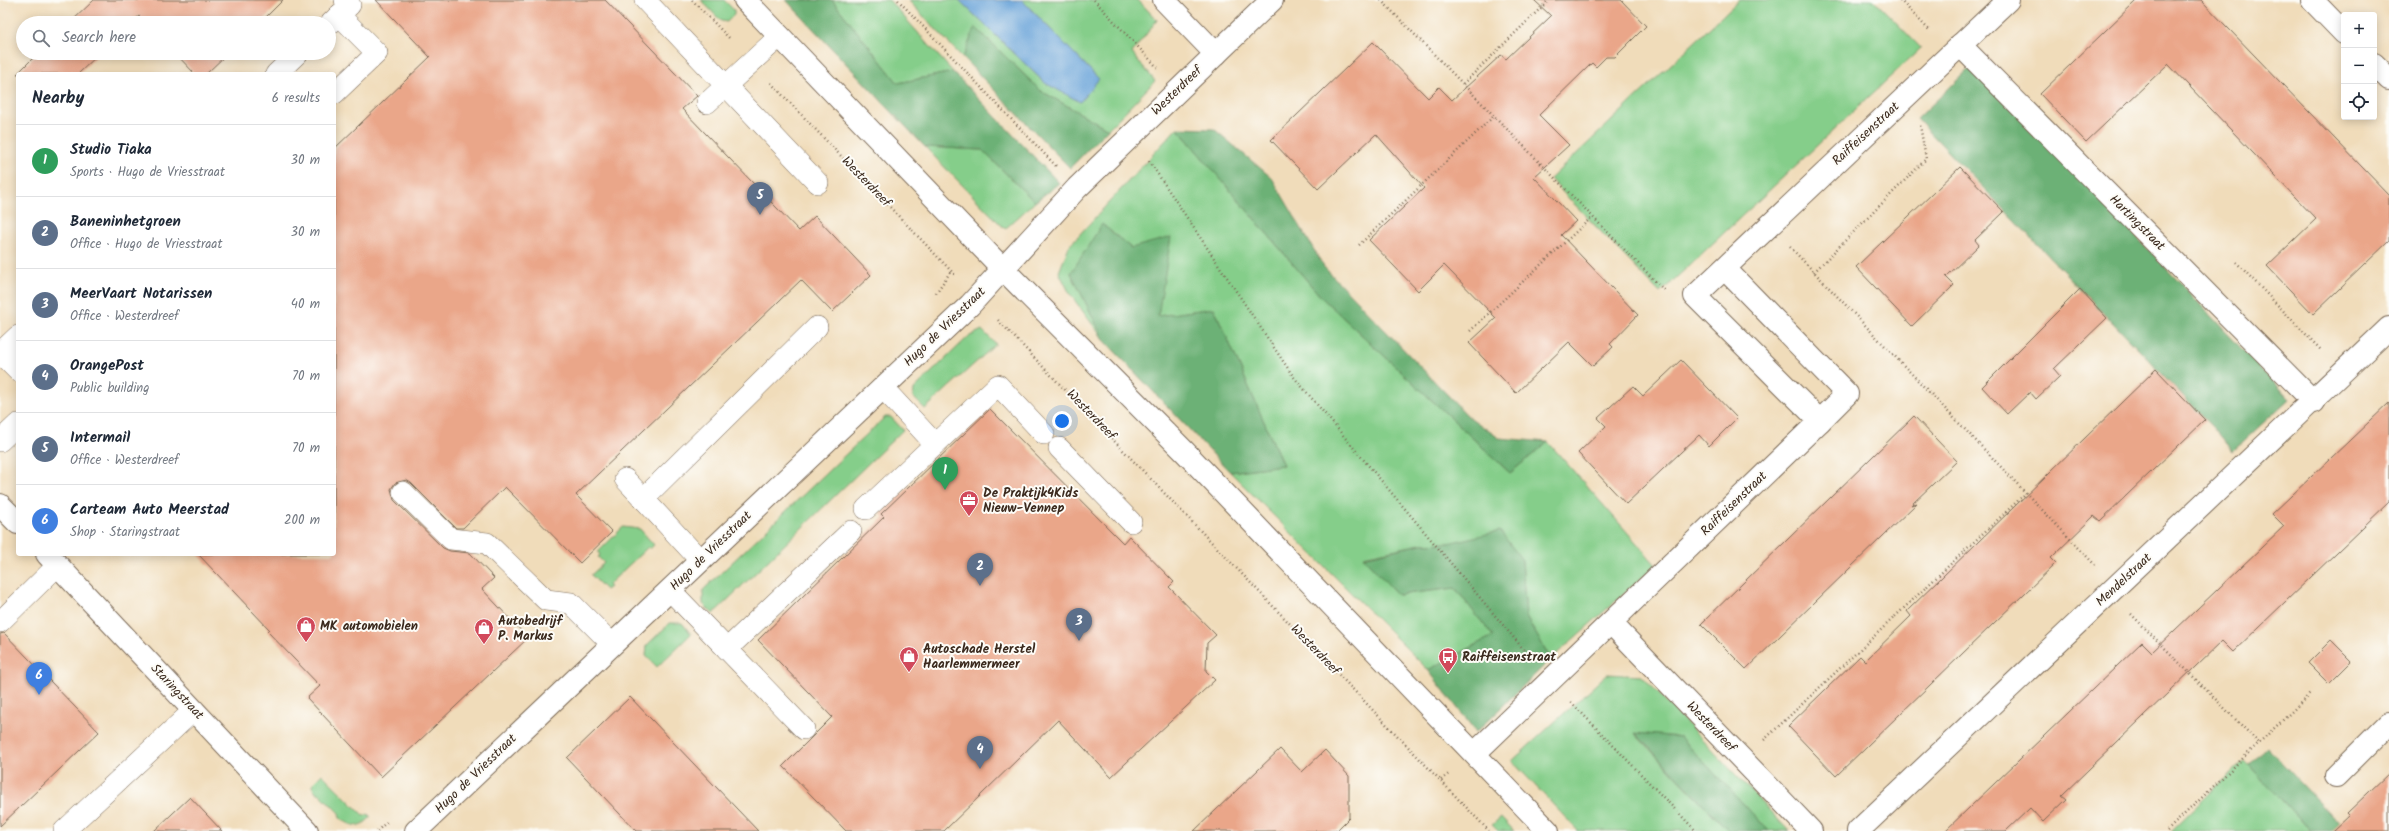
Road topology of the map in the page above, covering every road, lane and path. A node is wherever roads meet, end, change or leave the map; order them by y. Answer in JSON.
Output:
{"nodes":[{"id":1,"x":645,"y":0,"type":"edge"},
{"id":2,"x":692,"y":0,"type":"edge"},
{"id":3,"x":746,"y":0,"type":"edge"},
{"id":4,"x":898,"y":0,"type":"edge"},
{"id":5,"x":1094,"y":0,"type":"edge"},
{"id":6,"x":1164,"y":0,"type":"edge"},
{"id":7,"x":1272,"y":0,"type":"edge"},
{"id":8,"x":1381,"y":0,"type":"edge"},
{"id":9,"x":1549,"y":0,"type":"edge"},
{"id":10,"x":1900,"y":0,"type":"edge"},
{"id":11,"x":2008,"y":0,"type":"edge"},
{"id":12,"x":2312,"y":0,"type":"edge"},
{"id":13,"x":338,"y":13,"type":"edge"},
{"id":14,"x":2341,"y":30,"type":"edge"},
{"id":15,"x":780,"y":36,"type":"junction"},
{"id":16,"x":1955,"y":49,"type":"junction"},
{"id":17,"x":1216,"y":54,"type":"junction"},
{"id":18,"x":291,"y":60,"type":"edge"},
{"id":19,"x":751,"y":61,"type":"junction"},
{"id":20,"x":2377,"y":67,"type":"edge"},
{"id":21,"x":278,"y":72,"type":"edge"},
{"id":22,"x":2389,"y":79,"type":"edge"},
{"id":23,"x":1463,"y":84,"type":"junction"},
{"id":24,"x":726,"y":86,"type":"junction"},
{"id":25,"x":1179,"y":90,"type":"junction"},
{"id":26,"x":1913,"y":90,"type":"junction"},
{"id":27,"x":336,"y":92,"type":"edge"},
{"id":28,"x":707,"y":103,"type":"dead end"},
{"id":29,"x":1494,"y":116,"type":"junction"},
{"id":30,"x":1140,"y":127,"type":"junction"},
{"id":31,"x":818,"y":183,"type":"dead end"},
{"id":32,"x":1078,"y":188,"type":"junction"},
{"id":33,"x":1592,"y":217,"type":"junction"},
{"id":34,"x":1769,"y":226,"type":"junction"},
{"id":35,"x":1359,"y":245,"type":"dead end"},
{"id":36,"x":2236,"y":262,"type":"dead end"},
{"id":37,"x":1002,"y":268,"type":"junction"},
{"id":38,"x":1725,"y":269,"type":"junction"},
{"id":39,"x":1814,"y":272,"type":"junction"},
{"id":40,"x":1695,"y":296,"type":"junction"},
{"id":41,"x":978,"y":298,"type":"junction"},
{"id":42,"x":818,"y":327,"type":"dead end"},
{"id":43,"x":2389,"y":328,"type":"edge"},
{"id":44,"x":1470,"y":331,"type":"dead end"},
{"id":45,"x":16,"y":338,"type":"edge"},
{"id":46,"x":16,"y":369,"type":"edge"},
{"id":47,"x":2344,"y":373,"type":"junction"},
{"id":48,"x":883,"y":388,"type":"junction"},
{"id":49,"x":2314,"y":402,"type":"junction"},
{"id":50,"x":1820,"y":421,"type":"junction"},
{"id":51,"x":16,"y":426,"type":"edge"},
{"id":52,"x":0,"y":441,"type":"edge"},
{"id":53,"x":935,"y":444,"type":"junction"},
{"id":54,"x":625,"y":479,"type":"dead end"},
{"id":55,"x":403,"y":492,"type":"dead end"},
{"id":56,"x":2026,"y":493,"type":"junction"},
{"id":57,"x":644,"y":499,"type":"junction"},
{"id":58,"x":0,"y":505,"type":"edge"},
{"id":59,"x":866,"y":509,"type":"dead end"},
{"id":60,"x":16,"y":522,"type":"edge"},
{"id":61,"x":1131,"y":522,"type":"dead end"},
{"id":62,"x":851,"y":531,"type":"dead end"},
{"id":63,"x":53,"y":560,"type":"edge"},
{"id":64,"x":701,"y":560,"type":"junction"},
{"id":65,"x":670,"y":590,"type":"junction"},
{"id":66,"x":2114,"y":590,"type":"junction"},
{"id":67,"x":0,"y":622,"type":"edge"},
{"id":68,"x":1611,"y":623,"type":"junction"},
{"id":69,"x":612,"y":644,"type":"junction"},
{"id":70,"x":727,"y":649,"type":"junction"},
{"id":71,"x":1550,"y":681,"type":"junction"},
{"id":72,"x":2312,"y":693,"type":"dead end"},
{"id":73,"x":194,"y":710,"type":"junction"},
{"id":74,"x":2389,"y":723,"type":"edge"},
{"id":75,"x":804,"y":729,"type":"dead end"},
{"id":76,"x":2259,"y":743,"type":"junction"},
{"id":77,"x":1475,"y":753,"type":"junction"},
{"id":78,"x":1742,"y":760,"type":"junction"},
{"id":79,"x":2336,"y":776,"type":"dead end"},
{"id":80,"x":64,"y":831,"type":"edge"},
{"id":81,"x":307,"y":831,"type":"edge"},
{"id":82,"x":416,"y":831,"type":"edge"},
{"id":83,"x":1489,"y":831,"type":"edge"},
{"id":84,"x":1548,"y":831,"type":"edge"},
{"id":85,"x":1696,"y":831,"type":"edge"},
{"id":86,"x":1811,"y":831,"type":"edge"},
{"id":87,"x":1858,"y":831,"type":"edge"},
{"id":88,"x":2167,"y":831,"type":"edge"}],
"edges":[{"from":1,"to":24,"type":"lane"},
{"from":2,"to":19,"type":"path","name":"Westerdreef"},
{"from":3,"to":15,"type":"street"},
{"from":4,"to":32,"type":"path"},
{"from":5,"to":25,"type":"path"},
{"from":6,"to":17,"type":"street"},
{"from":7,"to":17,"type":"street"},
{"from":8,"to":23,"type":"path"},
{"from":9,"to":23,"type":"path"},
{"from":10,"to":16,"type":"path"},
{"from":11,"to":16,"type":"street","name":"Raiffeisenstraat"},
{"from":12,"to":14,"type":"street"},
{"from":13,"to":27,"type":"lane"},
{"from":15,"to":19,"type":"lane"},
{"from":15,"to":37,"type":"street"},
{"from":16,"to":26,"type":"street","name":"Raiffeisenstraat"},
{"from":16,"to":49,"type":"street","name":"Hartingstraat"},
{"from":17,"to":25,"type":"street","name":"Westerdreef"},
{"from":18,"to":21,"type":"lane"},
{"from":19,"to":24,"type":"lane"},
{"from":19,"to":41,"type":"path","name":"Westerdreef"},
{"from":20,"to":22,"type":"street"},
{"from":23,"to":29,"type":"path"},
{"from":24,"to":28,"type":"lane"},
{"from":24,"to":31,"type":"lane"},
{"from":25,"to":30,"type":"street","name":"Westerdreef"},
{"from":26,"to":34,"type":"street","name":"Raiffeisenstraat"},
{"from":26,"to":39,"type":"path"},
{"from":29,"to":33,"type":"path"},
{"from":29,"to":35,"type":"path"},
{"from":30,"to":32,"type":"street","name":"Westerdreef"},
{"from":30,"to":71,"type":"path"},
{"from":32,"to":37,"type":"street","name":"Westerdreef"},
{"from":33,"to":40,"type":"path"},
{"from":33,"to":44,"type":"path"},
{"from":34,"to":38,"type":"street","name":"Raiffeisenstraat"},
{"from":34,"to":39,"type":"path"},
{"from":36,"to":47,"type":"path"},
{"from":37,"to":41,"type":"street","name":"Hugo de Vriesstraat"},
{"from":37,"to":77,"type":"street"},
{"from":38,"to":40,"type":"street","name":"Raiffeisenstraat"},
{"from":38,"to":50,"type":"street","name":"Raiffeisenstraat"},
{"from":39,"to":56,"type":"path"},
{"from":40,"to":50,"type":"street"},
{"from":41,"to":48,"type":"street","name":"Hugo de Vriesstraat"},
{"from":41,"to":83,"type":"path","name":"Westerdreef"},
{"from":42,"to":57,"type":"lane"},
{"from":43,"to":47,"type":"street","name":"Mendelstraat"},
{"from":45,"to":46,"type":"lane"},
{"from":47,"to":49,"type":"street","name":"Mendelstraat"},
{"from":48,"to":53,"type":"lane"},
{"from":48,"to":64,"type":"street","name":"Hugo de Vriesstraat"},
{"from":49,"to":66,"type":"street","name":"Mendelstraat"},
{"from":50,"to":68,"type":"street","name":"Raiffeisenstraat"},
{"from":51,"to":52,"type":"lane"},
{"from":53,"to":59,"type":"lane"},
{"from":53,"to":61,"type":"lane"},
{"from":54,"to":57,"type":"lane"},
{"from":55,"to":69,"type":"lane"},
{"from":56,"to":66,"type":"path"},
{"from":56,"to":78,"type":"path"},
{"from":57,"to":64,"type":"lane"},
{"from":58,"to":60,"type":"street"},
{"from":62,"to":70,"type":"lane"},
{"from":63,"to":67,"type":"lane"},
{"from":63,"to":73,"type":"street","name":"Staringstraat"},
{"from":64,"to":65,"type":"street","name":"Hugo de Vriesstraat"},
{"from":65,"to":69,"type":"street","name":"Hugo de Vriesstraat"},
{"from":65,"to":70,"type":"lane"},
{"from":66,"to":76,"type":"path"},
{"from":66,"to":87,"type":"street","name":"Mendelstraat"},
{"from":68,"to":71,"type":"street","name":"Raiffeisenstraat"},
{"from":68,"to":78,"type":"street","name":"Westerdreef"},
{"from":69,"to":82,"type":"street","name":"Hugo de Vriesstraat"},
{"from":70,"to":75,"type":"lane"},
{"from":71,"to":77,"type":"street","name":"Raiffeisenstraat"},
{"from":71,"to":85,"type":"path"},
{"from":72,"to":76,"type":"path"},
{"from":73,"to":80,"type":"lane"},
{"from":73,"to":81,"type":"street","name":"Staringstraat"},
{"from":74,"to":79,"type":"street"},
{"from":76,"to":88,"type":"path"},
{"from":77,"to":84,"type":"street"},
{"from":78,"to":86,"type":"street","name":"Westerdreef"}]}
